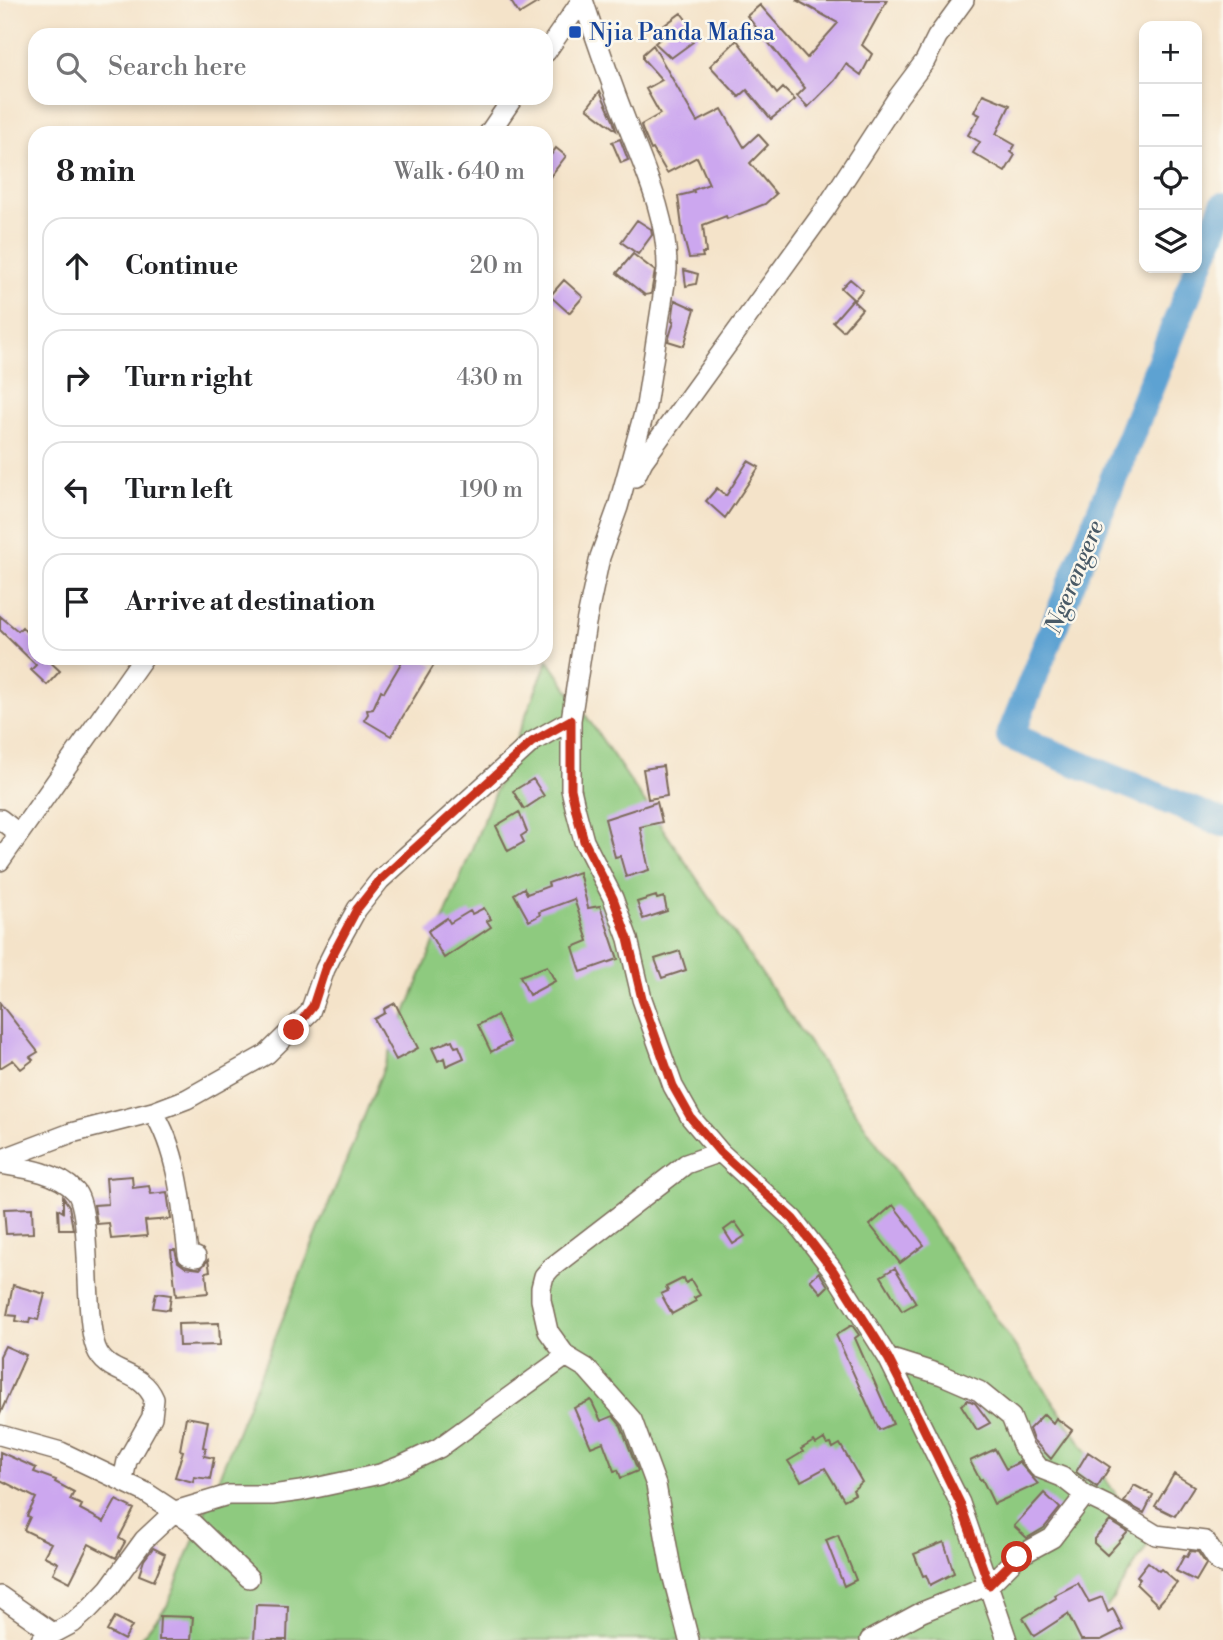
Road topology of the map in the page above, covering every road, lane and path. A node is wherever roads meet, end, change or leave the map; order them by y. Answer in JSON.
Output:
{"nodes":[{"id":1,"x":583,"y":0,"type":"edge"},
{"id":2,"x":964,"y":0,"type":"edge"},
{"id":3,"x":553,"y":42,"type":"edge"},
{"id":4,"x":508,"y":105,"type":"edge"},
{"id":5,"x":494,"y":126,"type":"edge"},
{"id":6,"x":618,"y":507,"type":"junction"},
{"id":7,"x":138,"y":665,"type":"edge"},
{"id":8,"x":571,"y":720,"type":"junction"},
{"id":9,"x":0,"y":819,"type":"edge"},
{"id":10,"x":19,"y":834,"type":"junction"},
{"id":11,"x":0,"y":861,"type":"edge"},
{"id":12,"x":153,"y":1112,"type":"junction"},
{"id":13,"x":720,"y":1152,"type":"junction"},
{"id":14,"x":0,"y":1162,"type":"edge"},
{"id":15,"x":196,"y":1256,"type":"dead end"},
{"id":16,"x":566,"y":1356,"type":"junction"},
{"id":17,"x":888,"y":1358,"type":"junction"},
{"id":18,"x":0,"y":1435,"type":"edge"},
{"id":19,"x":123,"y":1480,"type":"junction"},
{"id":20,"x":1085,"y":1495,"type":"junction"},
{"id":21,"x":175,"y":1511,"type":"junction"},
{"id":22,"x":1223,"y":1564,"type":"edge"},
{"id":23,"x":249,"y":1578,"type":"dead end"},
{"id":24,"x":989,"y":1585,"type":"junction"},
{"id":25,"x":0,"y":1596,"type":"edge"},
{"id":26,"x":47,"y":1637,"type":"edge"},
{"id":27,"x":689,"y":1640,"type":"edge"},
{"id":28,"x":870,"y":1640,"type":"edge"},
{"id":29,"x":1007,"y":1640,"type":"edge"}],
"edges":[{"from":1,"to":3,"type":"street"},
{"from":1,"to":6,"type":"street"},
{"from":2,"to":6,"type":"street"},
{"from":4,"to":5,"type":"street"},
{"from":6,"to":8,"type":"street"},
{"from":7,"to":10,"type":"street"},
{"from":8,"to":12,"type":"street"},
{"from":8,"to":13,"type":"street"},
{"from":9,"to":10,"type":"street"},
{"from":10,"to":11,"type":"street"},
{"from":12,"to":14,"type":"street"},
{"from":12,"to":15,"type":"street"},
{"from":13,"to":16,"type":"street"},
{"from":13,"to":17,"type":"street"},
{"from":14,"to":19,"type":"street"},
{"from":16,"to":21,"type":"street"},
{"from":16,"to":27,"type":"street"},
{"from":17,"to":20,"type":"street"},
{"from":17,"to":24,"type":"street"},
{"from":18,"to":19,"type":"street"},
{"from":19,"to":21,"type":"street"},
{"from":20,"to":22,"type":"street"},
{"from":20,"to":24,"type":"street"},
{"from":21,"to":23,"type":"street"},
{"from":21,"to":26,"type":"street"},
{"from":24,"to":28,"type":"street"},
{"from":24,"to":29,"type":"street"},
{"from":25,"to":26,"type":"street"}]}
